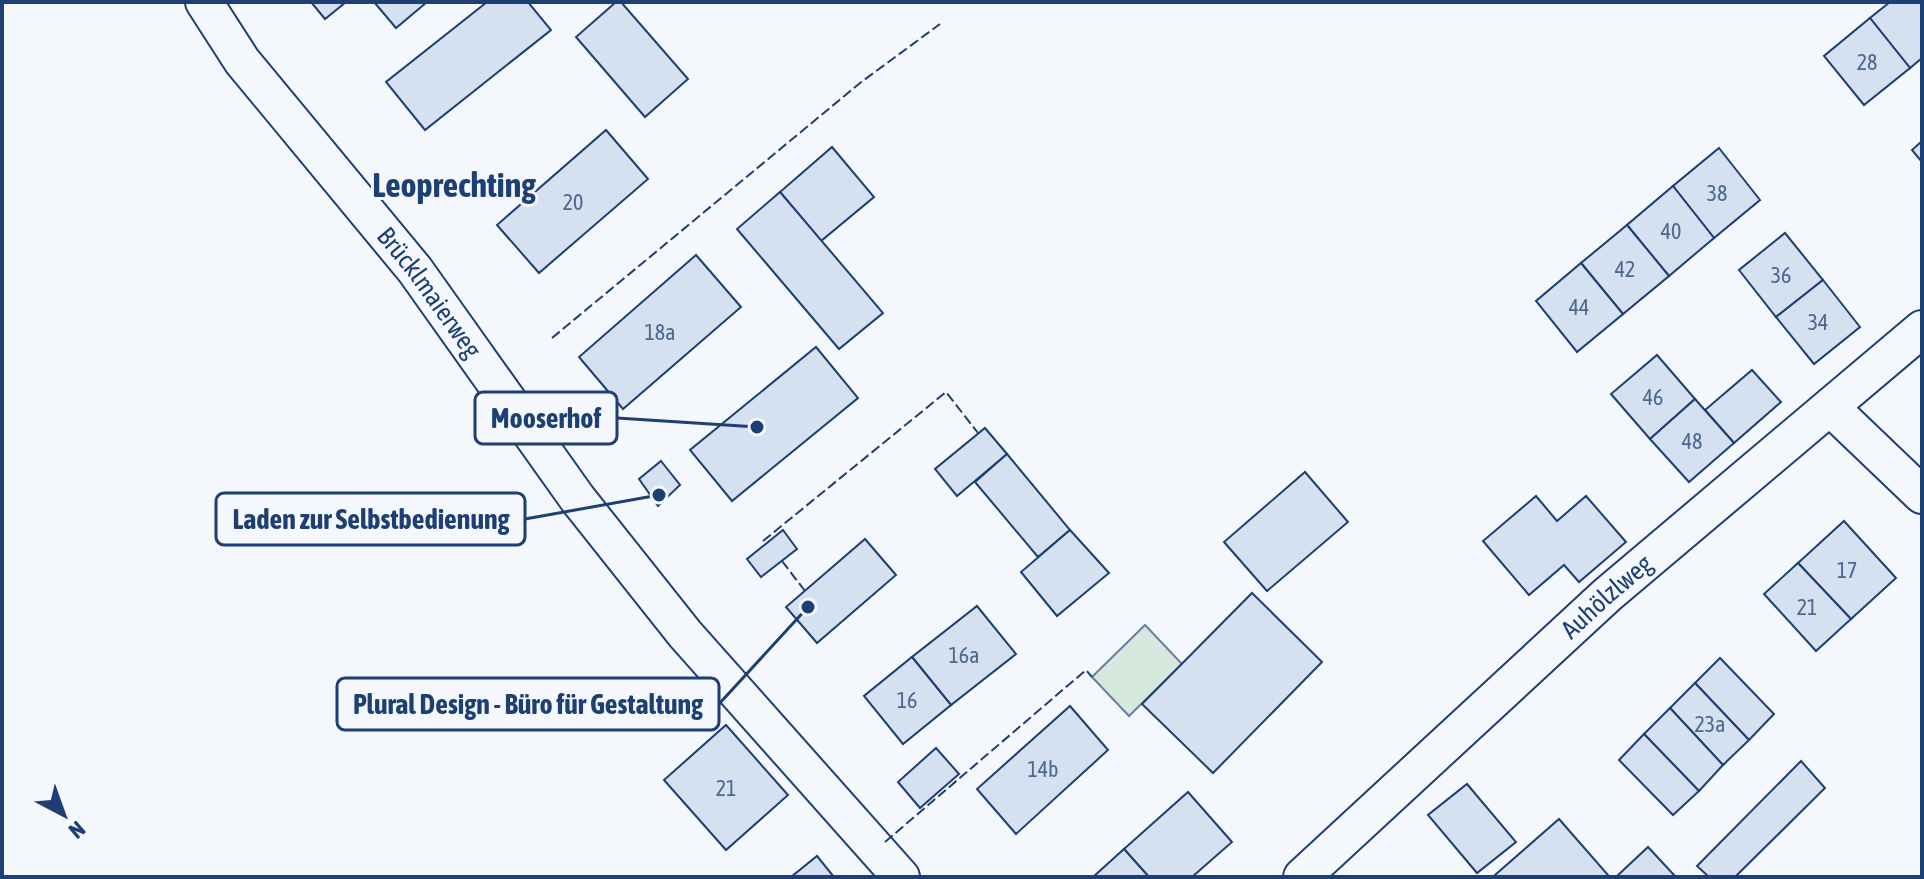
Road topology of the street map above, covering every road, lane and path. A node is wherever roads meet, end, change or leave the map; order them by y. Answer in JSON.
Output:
{"nodes":[{"id":1,"x":204,"y":2,"type":"edge"},
{"id":2,"x":1922,"y":329,"type":"edge"},
{"id":3,"x":1830,"y":407,"type":"junction"},
{"id":4,"x":1922,"y":495,"type":"edge"},
{"id":5,"x":901,"y":877,"type":"edge"},
{"id":6,"x":1302,"y":877,"type":"edge"}],
"edges":[{"from":1,"to":5,"type":"street","name":"Brücklmaierweg"},
{"from":2,"to":3,"type":"street","name":"Auhölzlweg"},
{"from":3,"to":4,"type":"street"},
{"from":3,"to":6,"type":"street","name":"Auhölzlweg"}]}
